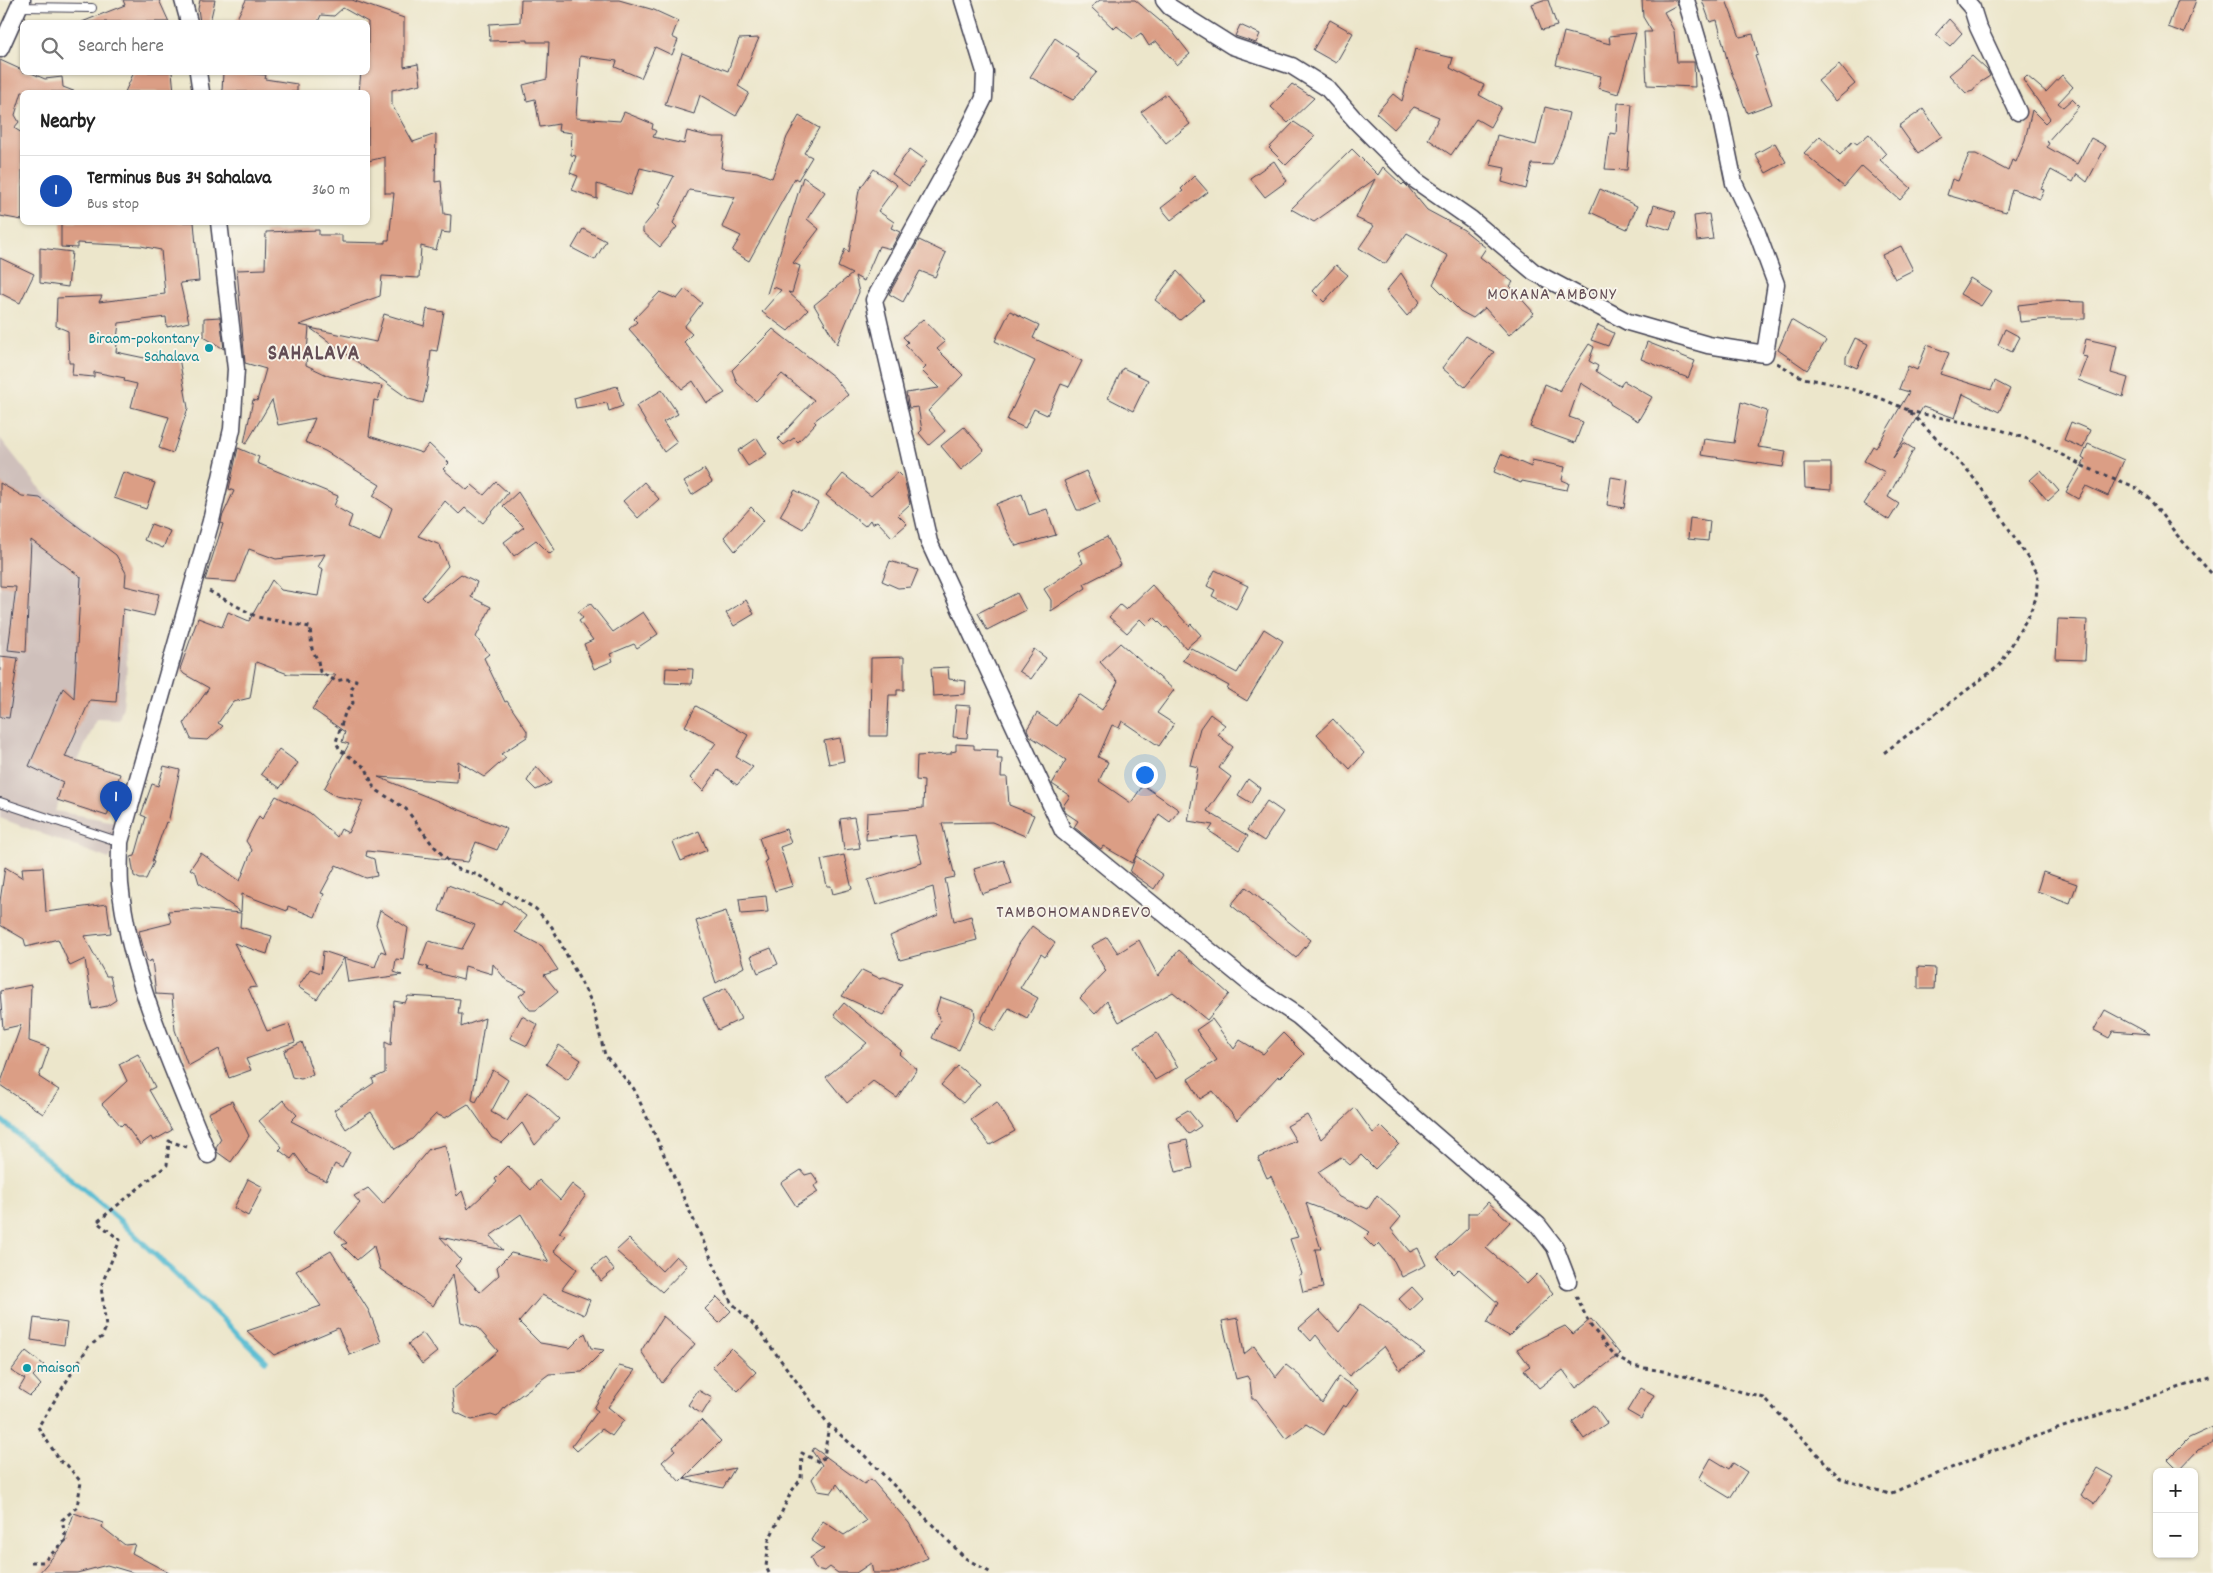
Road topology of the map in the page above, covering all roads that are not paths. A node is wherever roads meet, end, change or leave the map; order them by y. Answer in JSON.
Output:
{"nodes":[{"id":1,"x":22,"y":0,"type":"edge"},
{"id":2,"x":27,"y":0,"type":"edge"},
{"id":3,"x":183,"y":0,"type":"edge"},
{"id":4,"x":963,"y":0,"type":"edge"},
{"id":5,"x":1164,"y":0,"type":"edge"},
{"id":6,"x":1686,"y":0,"type":"edge"},
{"id":7,"x":1965,"y":0,"type":"edge"},
{"id":8,"x":92,"y":8,"type":"dead end"},
{"id":9,"x":188,"y":20,"type":"edge"},
{"id":10,"x":0,"y":49,"type":"edge"},
{"id":11,"x":198,"y":75,"type":"edge"},
{"id":12,"x":201,"y":90,"type":"edge"},
{"id":13,"x":2018,"y":112,"type":"dead end"},
{"id":14,"x":219,"y":225,"type":"edge"},
{"id":15,"x":0,"y":802,"type":"edge"},
{"id":16,"x":120,"y":842,"type":"junction"},
{"id":17,"x":208,"y":1155,"type":"road end"},
{"id":18,"x":1568,"y":1281,"type":"road end"}],
"edges":[{"from":1,"to":10,"type":"street"},
{"from":2,"to":8,"type":"lane"},
{"from":3,"to":9,"type":"street"},
{"from":4,"to":18,"type":"street"},
{"from":5,"to":6,"type":"street"},
{"from":7,"to":13,"type":"street"},
{"from":11,"to":12,"type":"street"},
{"from":14,"to":16,"type":"street"},
{"from":15,"to":16,"type":"lane"},
{"from":16,"to":17,"type":"street"}]}
